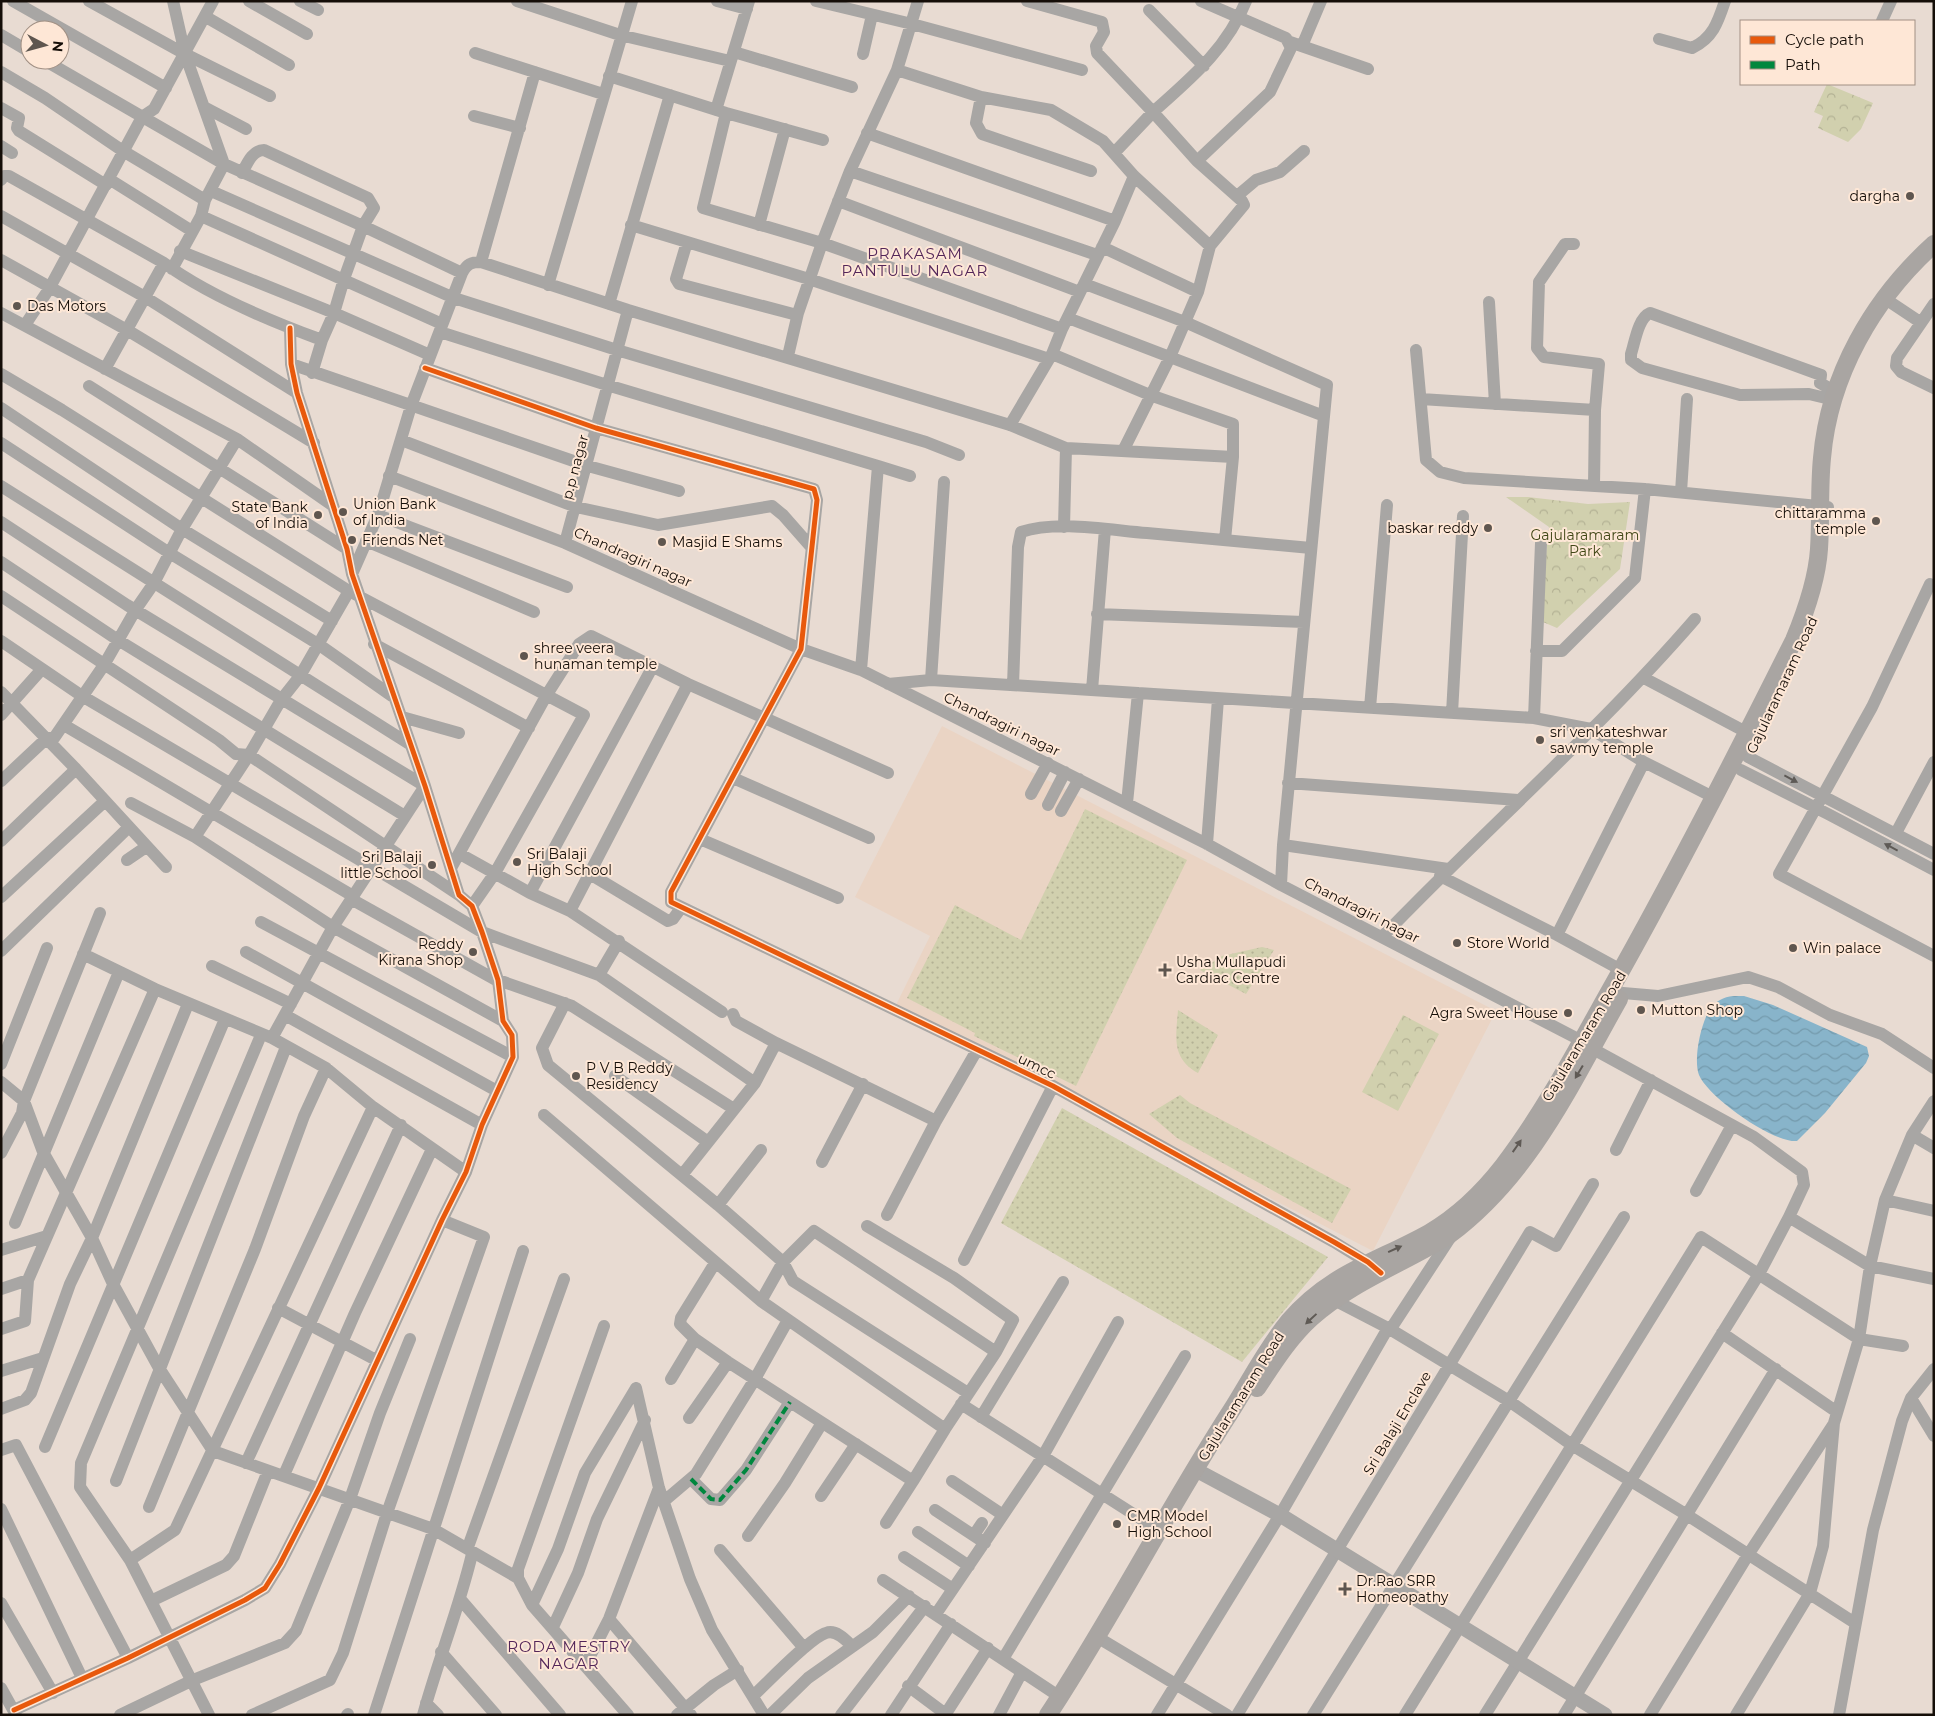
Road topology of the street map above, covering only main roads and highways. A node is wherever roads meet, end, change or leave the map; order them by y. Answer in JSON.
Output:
{"nodes":[{"id":1,"x":1934,"y":244,"type":"edge"},
{"id":2,"x":1934,"y":255,"type":"edge"},
{"id":3,"x":1886,"y":300,"type":"junction"},
{"id":4,"x":1824,"y":506,"type":"junction"},
{"id":5,"x":1587,"y":1045,"type":"junction"},
{"id":6,"x":1374,"y":1267,"type":"junction"},
{"id":7,"x":1199,"y":1471,"type":"junction"},
{"id":8,"x":1048,"y":1715,"type":"edge"},
{"id":9,"x":1058,"y":1715,"type":"edge"}],
"edges":[{"from":1,"to":3,"type":"main road","name":"Gajularamaram Road"},
{"from":2,"to":3,"type":"main road","name":"Gajularamaram Road"},
{"from":3,"to":4,"type":"main road","name":"Gajularamaram Road"},
{"from":3,"to":4,"type":"main road","name":"Gajularamaram Road"},
{"from":4,"to":5,"type":"main road","name":"Gajularamaram Road"},
{"from":4,"to":5,"type":"main road","name":"Gajularamaram Road"},
{"from":6,"to":5,"type":"main road","name":"Gajularamaram Road","one_way":true},
{"from":5,"to":6,"type":"main road","name":"Gajularamaram Road","one_way":true},
{"from":6,"to":7,"type":"main road","name":"Gajularamaram Road","one_way":true},
{"from":6,"to":7,"type":"main road","name":"Gajularamaram Road"},
{"from":7,"to":8,"type":"main road","name":"Gajularamaram Road"},
{"from":7,"to":9,"type":"main road","name":"Gajularamaram Road"}]}
